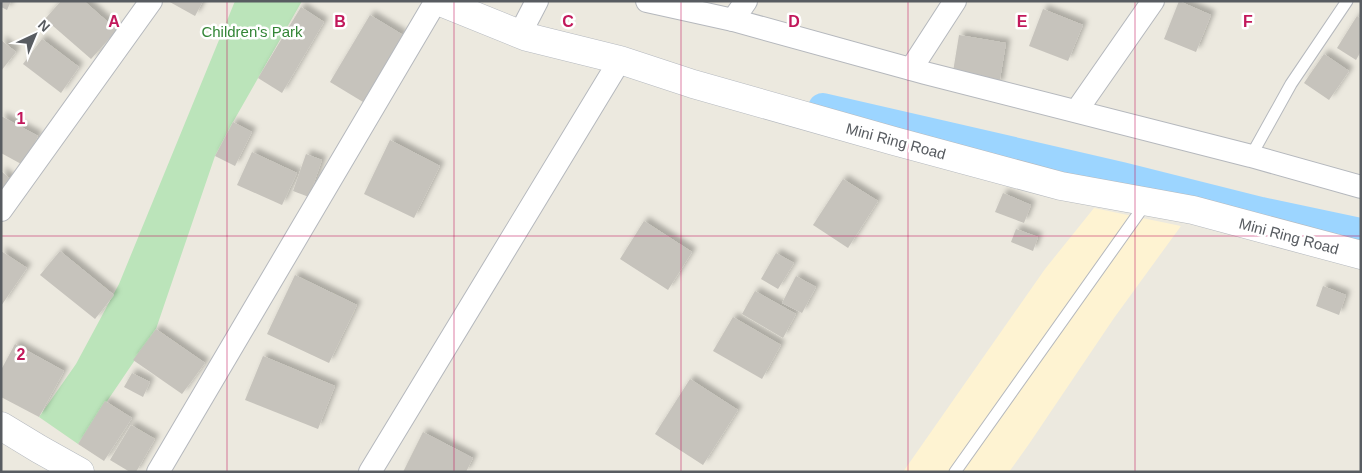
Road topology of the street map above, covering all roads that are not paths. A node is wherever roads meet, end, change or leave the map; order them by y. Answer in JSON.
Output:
{"nodes":[{"id":1,"x":151,"y":1,"type":"edge"},
{"id":2,"x":437,"y":1,"type":"edge"},
{"id":3,"x":537,"y":1,"type":"edge"},
{"id":4,"x":648,"y":1,"type":"edge"},
{"id":5,"x":746,"y":1,"type":"edge"},
{"id":6,"x":955,"y":1,"type":"edge"},
{"id":7,"x":1153,"y":1,"type":"edge"},
{"id":8,"x":1347,"y":1,"type":"edge"},
{"id":9,"x":733,"y":20,"type":"junction"},
{"id":10,"x":525,"y":32,"type":"junction"},
{"id":11,"x":620,"y":60,"type":"junction"},
{"id":12,"x":911,"y":69,"type":"junction"},
{"id":13,"x":1077,"y":110,"type":"junction"},
{"id":14,"x":1251,"y":156,"type":"junction"},
{"id":15,"x":1361,"y":187,"type":"edge"},
{"id":16,"x":1147,"y":201,"type":"junction"},
{"id":17,"x":1,"y":210,"type":"edge"},
{"id":18,"x":1361,"y":255,"type":"edge"},
{"id":19,"x":1,"y":426,"type":"edge"},
{"id":20,"x":80,"y":472,"type":"edge"},
{"id":21,"x":158,"y":472,"type":"edge"},
{"id":22,"x":370,"y":472,"type":"edge"},
{"id":23,"x":955,"y":472,"type":"edge"}],
"edges":[{"from":1,"to":17,"type":"street"},
{"from":2,"to":10,"type":"main road","name":"Mini Ring Road"},
{"from":2,"to":21,"type":"street"},
{"from":3,"to":10,"type":"street"},
{"from":4,"to":9,"type":"street"},
{"from":5,"to":9,"type":"street"},
{"from":6,"to":12,"type":"street"},
{"from":7,"to":13,"type":"street"},
{"from":8,"to":14,"type":"lane"},
{"from":9,"to":12,"type":"street"},
{"from":10,"to":11,"type":"main road","name":"Mini Ring Road"},
{"from":11,"to":16,"type":"main road","name":"Mini Ring Road"},
{"from":11,"to":22,"type":"street"},
{"from":12,"to":13,"type":"street"},
{"from":13,"to":14,"type":"street"},
{"from":14,"to":15,"type":"street"},
{"from":16,"to":18,"type":"main road","name":"Mini Ring Road"},
{"from":16,"to":23,"type":"lane"},
{"from":19,"to":20,"type":"main road"}]}
